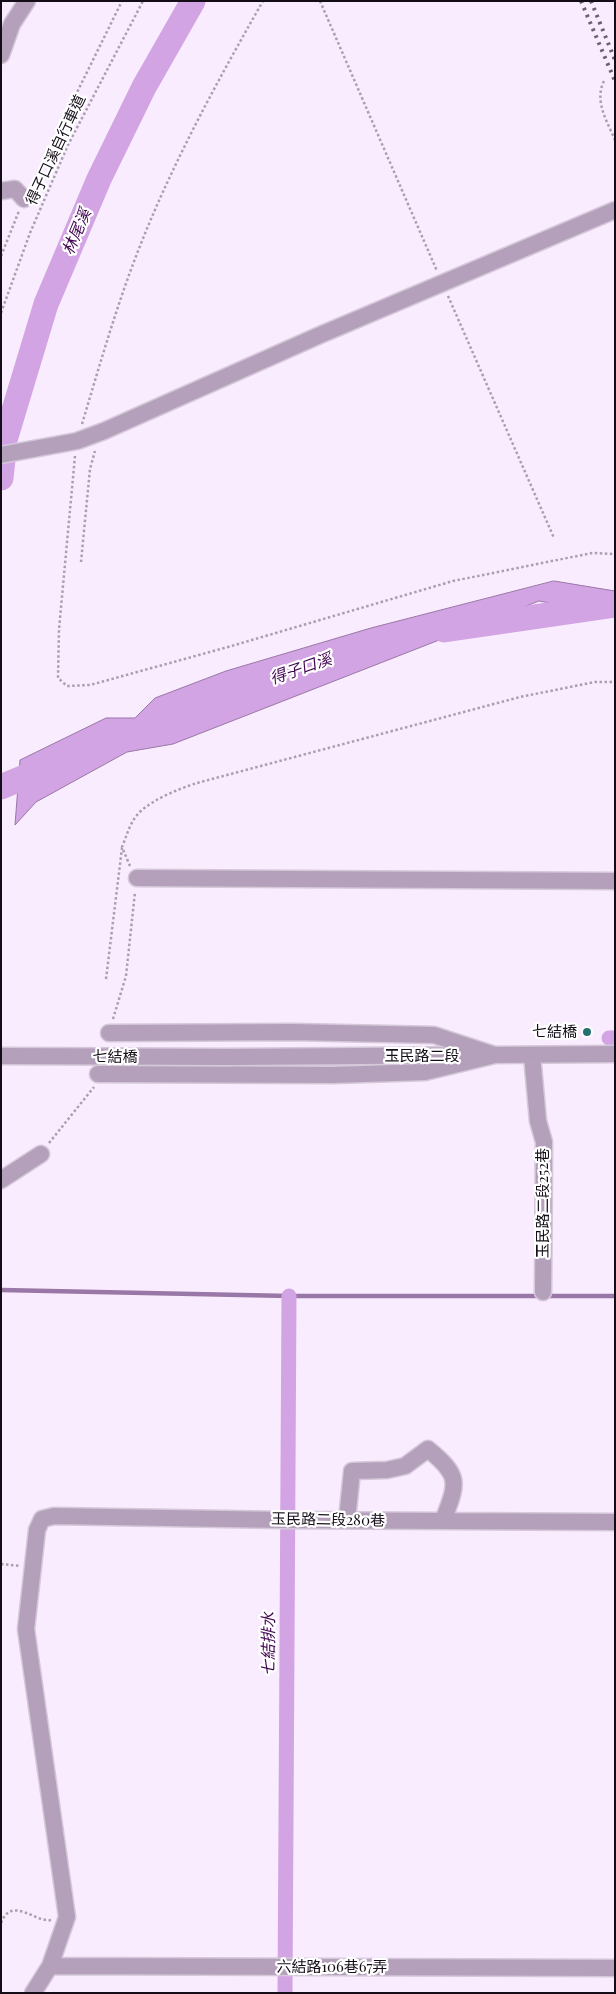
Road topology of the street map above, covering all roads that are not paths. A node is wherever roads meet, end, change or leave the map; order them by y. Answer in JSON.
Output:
{"nodes":[{"id":1,"x":27,"y":1,"type":"edge"},
{"id":2,"x":1,"y":55,"type":"edge"},
{"id":3,"x":1,"y":191,"type":"edge"},
{"id":4,"x":24,"y":199,"type":"road end"},
{"id":5,"x":615,"y":210,"type":"edge"},
{"id":6,"x":1,"y":455,"type":"edge"},
{"id":7,"x":137,"y":878,"type":"road end"},
{"id":8,"x":615,"y":881,"type":"edge"},
{"id":9,"x":109,"y":1033,"type":"dead end"},
{"id":10,"x":615,"y":1054,"type":"edge"},
{"id":11,"x":532,"y":1055,"type":"junction"},
{"id":12,"x":1,"y":1056,"type":"edge"},
{"id":13,"x":495,"y":1056,"type":"junction"},
{"id":14,"x":230,"y":1057,"type":"joint"},
{"id":15,"x":98,"y":1074,"type":"dead end"},
{"id":16,"x":41,"y":1154,"type":"dead end"},
{"id":17,"x":1,"y":1180,"type":"edge"},
{"id":18,"x":543,"y":1292,"type":"dead end"},
{"id":19,"x":348,"y":1520,"type":"junction"},
{"id":20,"x":443,"y":1521,"type":"junction"},
{"id":21,"x":615,"y":1522,"type":"edge"},
{"id":22,"x":50,"y":1966,"type":"junction"},
{"id":23,"x":615,"y":1968,"type":"edge"},
{"id":24,"x":33,"y":1993,"type":"edge"}],
"edges":[{"from":1,"to":2,"type":"street"},
{"from":3,"to":4,"type":"street"},
{"from":5,"to":6,"type":"street"},
{"from":7,"to":8,"type":"street"},
{"from":9,"to":13,"type":"street"},
{"from":10,"to":11,"type":"street","name":"玉民路二段"},
{"from":11,"to":13,"type":"street","name":"玉民路二段"},
{"from":11,"to":18,"type":"street","name":"玉民路二段252巷"},
{"from":12,"to":14,"type":"street","name":"七結橋","bridge":true},
{"from":13,"to":14,"type":"street","name":"玉民路二段"},
{"from":13,"to":15,"type":"street"},
{"from":16,"to":17,"type":"street"},
{"from":19,"to":20,"type":"street","name":"玉民路二段280巷"},
{"from":19,"to":20,"type":"street"},
{"from":19,"to":22,"type":"street","name":"玉民路二段280巷"},
{"from":20,"to":21,"type":"street","name":"玉民路二段280巷"},
{"from":22,"to":23,"type":"street","name":"六結路106巷67弄"},
{"from":22,"to":24,"type":"street"}]}
